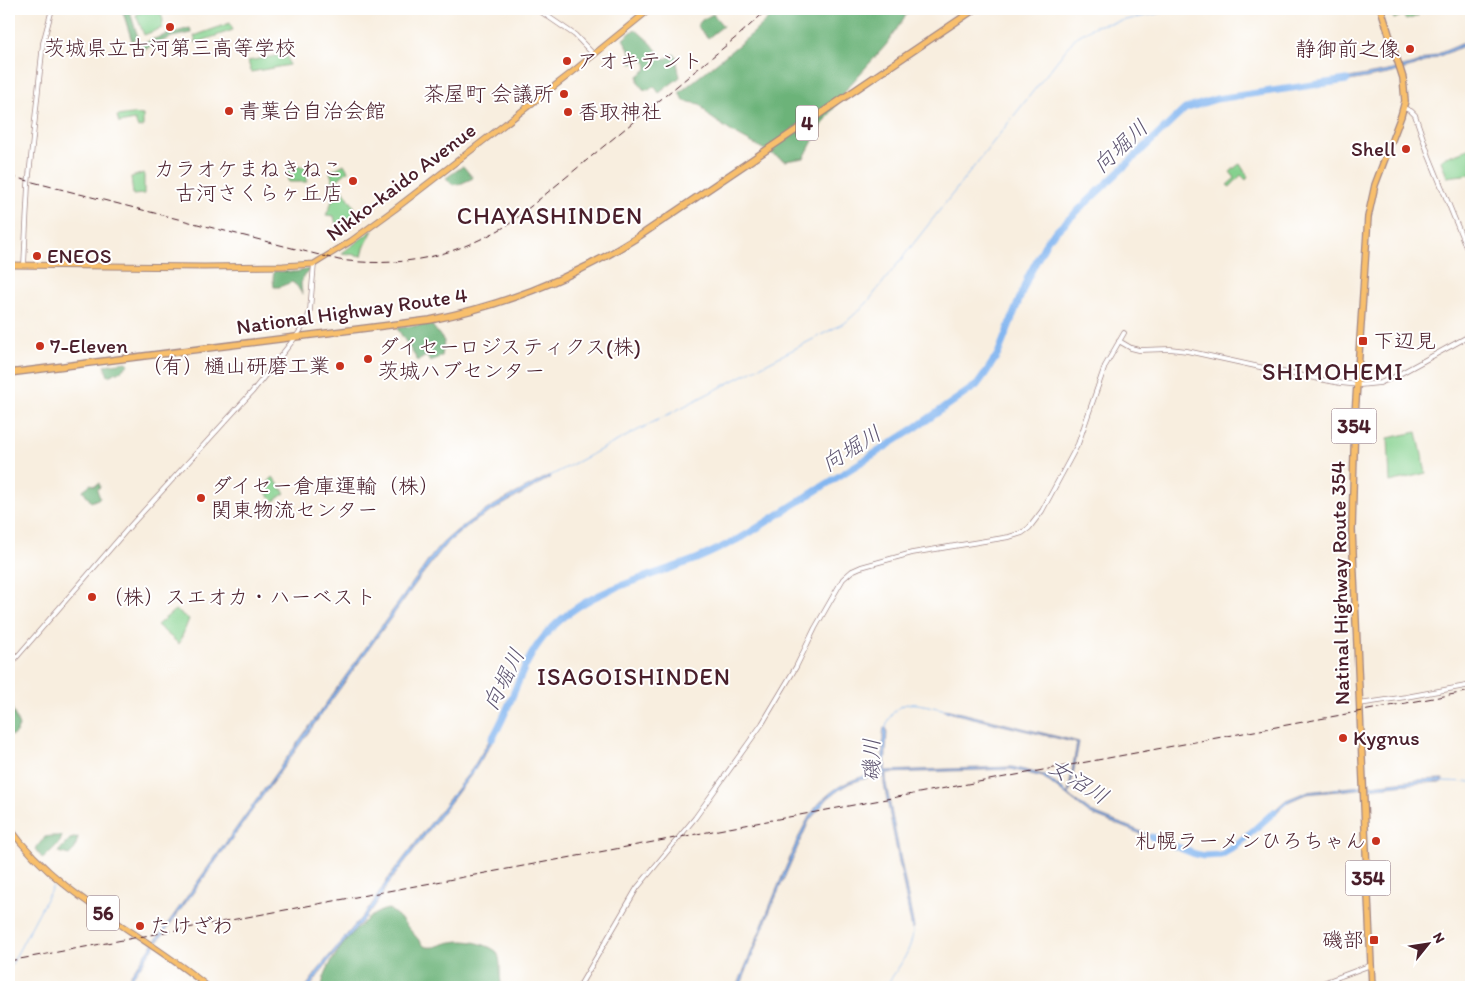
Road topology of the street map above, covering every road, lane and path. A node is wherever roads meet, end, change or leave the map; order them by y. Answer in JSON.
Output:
{"nodes":[{"id":1,"x":52,"y":9,"type":"edge"},
{"id":2,"x":537,"y":9,"type":"edge"},
{"id":3,"x":650,"y":9,"type":"edge"},
{"id":4,"x":975,"y":9,"type":"edge"},
{"id":5,"x":1381,"y":9,"type":"edge"},
{"id":6,"x":594,"y":55,"type":"junction"},
{"id":7,"x":1404,"y":108,"type":"junction"},
{"id":8,"x":1471,"y":259,"type":"edge"},
{"id":9,"x":314,"y":264,"type":"junction"},
{"id":10,"x":9,"y":265,"type":"edge"},
{"id":11,"x":24,"y":265,"type":"junction"},
{"id":12,"x":1124,"y":333,"type":"dead end"},
{"id":13,"x":1471,"y":335,"type":"edge"},
{"id":14,"x":294,"y":338,"type":"junction"},
{"id":15,"x":1119,"y":341,"type":"junction"},
{"id":16,"x":9,"y":373,"type":"edge"},
{"id":17,"x":1357,"y":385,"type":"junction"},
{"id":18,"x":9,"y":666,"type":"edge"},
{"id":19,"x":1471,"y":685,"type":"edge"},
{"id":20,"x":1359,"y":704,"type":"junction"},
{"id":21,"x":9,"y":827,"type":"edge"},
{"id":22,"x":1371,"y":966,"type":"junction"},
{"id":23,"x":208,"y":987,"type":"edge"},
{"id":24,"x":579,"y":987,"type":"edge"},
{"id":25,"x":1312,"y":987,"type":"edge"},
{"id":26,"x":1372,"y":987,"type":"edge"}],
"edges":[{"from":1,"to":11,"type":"street"},
{"from":2,"to":6,"type":"street"},
{"from":3,"to":6,"type":"main road","name":"Nikko-kaido Avenue"},
{"from":4,"to":14,"type":"highway","name":"National Highway Route 4","number":"4"},
{"from":5,"to":7,"type":"highway","name":"Natinal Highway Route 354","number":"354"},
{"from":6,"to":9,"type":"main road","name":"Nikko-kaido Avenue"},
{"from":7,"to":8,"type":"street"},
{"from":7,"to":17,"type":"highway","name":"Natinal Highway Route 354","number":"354"},
{"from":9,"to":11,"type":"main road","name":"Nikko-kaido Avenue"},
{"from":9,"to":14,"type":"street"},
{"from":10,"to":11,"type":"main road","name":"Nikko-kaido Avenue"},
{"from":12,"to":15,"type":"street"},
{"from":13,"to":17,"type":"street"},
{"from":14,"to":16,"type":"highway","name":"National Highway Route 4","number":"4"},
{"from":14,"to":18,"type":"street"},
{"from":15,"to":17,"type":"street"},
{"from":15,"to":24,"type":"street"},
{"from":17,"to":20,"type":"highway","name":"Natinal Highway Route 354","number":"354"},
{"from":19,"to":20,"type":"street"},
{"from":20,"to":22,"type":"highway","name":"Natinal Highway Route 354","number":"354"},
{"from":21,"to":23,"type":"main road","number":"56"},
{"from":22,"to":25,"type":"street"},
{"from":22,"to":26,"type":"highway","name":"Natinal Highway Route 354","number":"354"}]}
